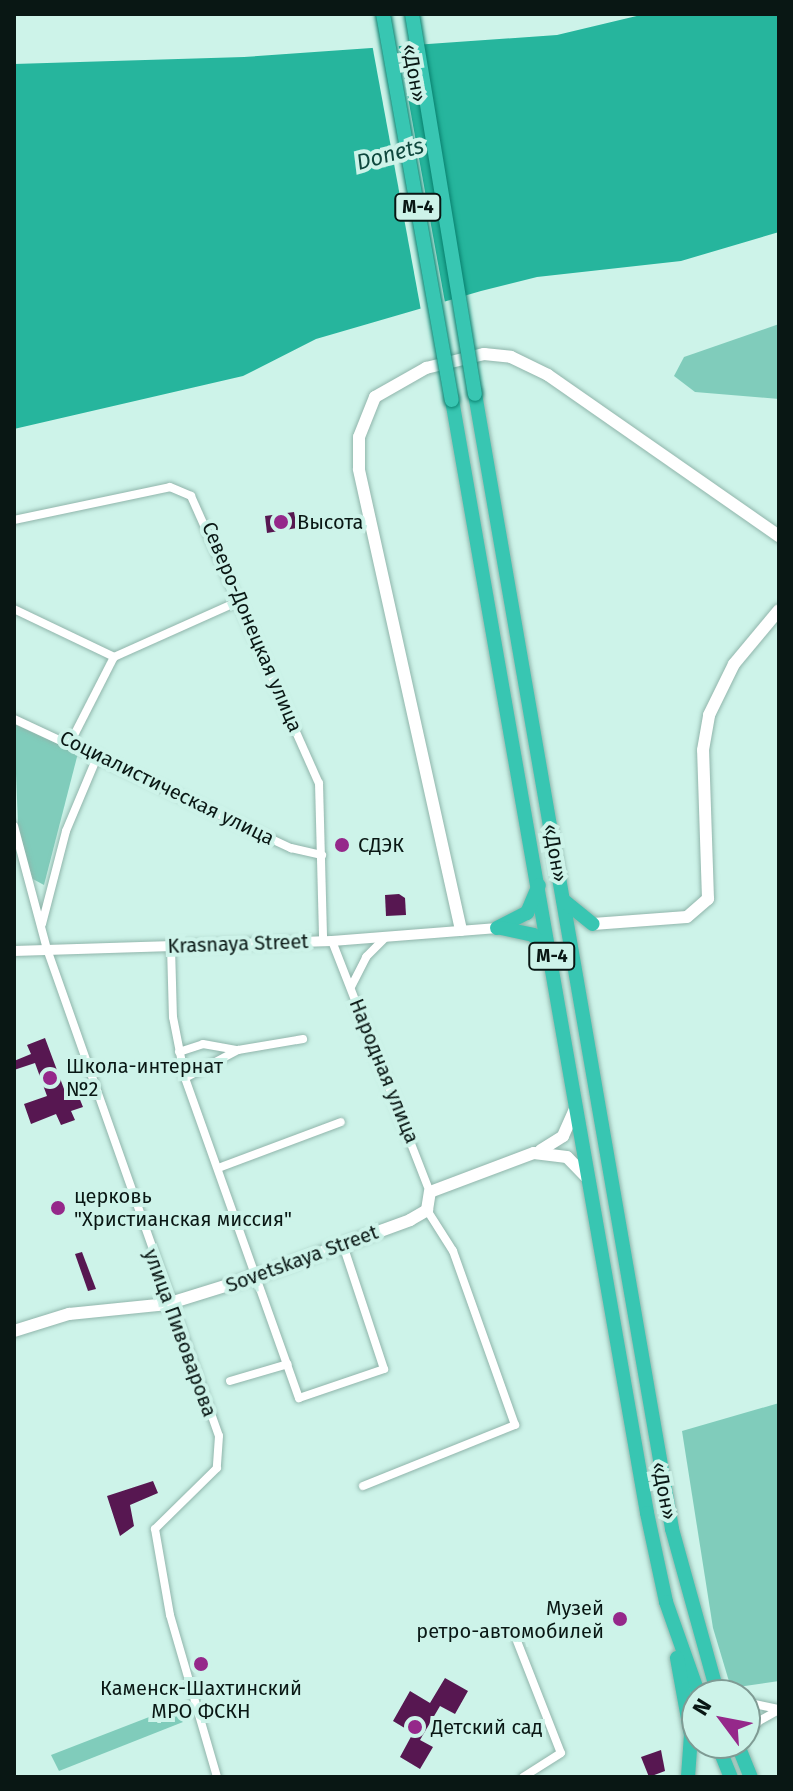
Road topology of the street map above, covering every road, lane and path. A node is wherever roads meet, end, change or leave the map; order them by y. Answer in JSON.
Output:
{"nodes":[{"id":1,"x":383,"y":14,"type":"edge"},
{"id":2,"x":412,"y":14,"type":"edge"},
{"id":3,"x":14,"y":520,"type":"edge"},
{"id":4,"x":779,"y":536,"type":"edge"},
{"id":5,"x":239,"y":601,"type":"junction"},
{"id":6,"x":14,"y":609,"type":"edge"},
{"id":7,"x":779,"y":610,"type":"edge"},
{"id":8,"x":114,"y":657,"type":"junction"},
{"id":9,"x":14,"y":719,"type":"edge"},
{"id":10,"x":71,"y":741,"type":"junction"},
{"id":11,"x":98,"y":755,"type":"junction"},
{"id":12,"x":14,"y":829,"type":"edge"},
{"id":13,"x":322,"y":855,"type":"junction"},
{"id":14,"x":540,"y":881,"type":"junction"},
{"id":15,"x":560,"y":896,"type":"junction"},
{"id":16,"x":593,"y":924,"type":"junction"},
{"id":17,"x":497,"y":928,"type":"junction"},
{"id":18,"x":41,"y":929,"type":"junction"},
{"id":19,"x":461,"y":930,"type":"junction"},
{"id":20,"x":388,"y":936,"type":"junction"},
{"id":21,"x":328,"y":941,"type":"junction"},
{"id":22,"x":171,"y":947,"type":"junction"},
{"id":23,"x":47,"y":949,"type":"junction"},
{"id":24,"x":14,"y":951,"type":"edge"},
{"id":25,"x":570,"y":953,"type":"junction"},
{"id":26,"x":551,"y":954,"type":"junction"},
{"id":27,"x":351,"y":988,"type":"junction"},
{"id":28,"x":303,"y":1039,"type":"dead end"},
{"id":29,"x":238,"y":1050,"type":"junction"},
{"id":30,"x":179,"y":1052,"type":"junction"},
{"id":31,"x":185,"y":1078,"type":"junction"},
{"id":32,"x":577,"y":1101,"type":"junction"},
{"id":33,"x":341,"y":1122,"type":"dead end"},
{"id":34,"x":534,"y":1153,"type":"junction"},
{"id":35,"x":218,"y":1168,"type":"junction"},
{"id":36,"x":593,"y":1185,"type":"junction"},
{"id":37,"x":429,"y":1201,"type":"junction"},
{"id":38,"x":343,"y":1245,"type":"junction"},
{"id":39,"x":260,"y":1275,"type":"junction"},
{"id":40,"x":167,"y":1304,"type":"junction"},
{"id":41,"x":14,"y":1331,"type":"edge"},
{"id":42,"x":288,"y":1364,"type":"junction"},
{"id":43,"x":230,"y":1381,"type":"dead end"},
{"id":44,"x":363,"y":1486,"type":"dead end"},
{"id":45,"x":666,"y":1602,"type":"junction"},
{"id":46,"x":517,"y":1641,"type":"dead end"},
{"id":47,"x":693,"y":1679,"type":"edge"},
{"id":48,"x":714,"y":1679,"type":"edge"},
{"id":49,"x":779,"y":1709,"type":"edge"},
{"id":50,"x":761,"y":1720,"type":"edge"},
{"id":51,"x":217,"y":1777,"type":"edge"},
{"id":52,"x":523,"y":1777,"type":"edge"},
{"id":53,"x":688,"y":1777,"type":"edge"}],
"edges":[{"from":1,"to":14,"type":"highway","name":"«Дон»","number":"М-4","bridge":true},
{"from":2,"to":15,"type":"highway","name":"«Дон»","number":"М-4","bridge":true},
{"from":3,"to":5,"type":"street","name":"Северо-Донецкая улица"},
{"from":4,"to":19,"type":"main road"},
{"from":5,"to":8,"type":"street"},
{"from":5,"to":13,"type":"street","name":"Северо-Донецкая улица"},
{"from":6,"to":8,"type":"street"},
{"from":7,"to":16,"type":"main road"},
{"from":8,"to":10,"type":"street"},
{"from":9,"to":10,"type":"street","name":"Социалистическая улица"},
{"from":10,"to":11,"type":"street","name":"Социалистическая улица"},
{"from":11,"to":13,"type":"street","name":"Социалистическая улица"},
{"from":11,"to":18,"type":"street"},
{"from":12,"to":18,"type":"street","name":"улица Пивоварова"},
{"from":13,"to":21,"type":"street","name":"Северо-Донецкая улица"},
{"from":14,"to":17,"type":"highway"},
{"from":14,"to":26,"type":"highway","name":"«Дон»","number":"М-4"},
{"from":15,"to":16,"type":"highway"},
{"from":15,"to":25,"type":"highway","name":"«Дон»","number":"М-4"},
{"from":16,"to":25,"type":"highway"},
{"from":17,"to":19,"type":"street","name":"Krasnaya Street"},
{"from":17,"to":26,"type":"highway"},
{"from":18,"to":23,"type":"street","name":"улица Пивоварова"},
{"from":19,"to":20,"type":"street","name":"Krasnaya Street"},
{"from":20,"to":21,"type":"street","name":"Krasnaya Street"},
{"from":20,"to":27,"type":"street"},
{"from":21,"to":22,"type":"street","name":"Krasnaya Street"},
{"from":21,"to":27,"type":"street","name":"Народная улица"},
{"from":22,"to":23,"type":"street","name":"Krasnaya Street"},
{"from":22,"to":30,"type":"street"},
{"from":23,"to":24,"type":"street","name":"Krasnaya Street"},
{"from":23,"to":40,"type":"street","name":"улица Пивоварова"},
{"from":25,"to":48,"type":"highway","name":"«Дон»","number":"М-4"},
{"from":26,"to":32,"type":"highway","name":"«Дон»","number":"М-4"},
{"from":27,"to":37,"type":"street","name":"Народная улица"},
{"from":28,"to":29,"type":"street"},
{"from":29,"to":30,"type":"street"},
{"from":29,"to":31,"type":"street"},
{"from":30,"to":31,"type":"street"},
{"from":31,"to":35,"type":"street"},
{"from":32,"to":34,"type":"main road","name":"Sovetskaya Street"},
{"from":32,"to":36,"type":"highway","name":"«Дон»","number":"М-4"},
{"from":33,"to":35,"type":"street"},
{"from":34,"to":36,"type":"main road"},
{"from":34,"to":37,"type":"main road","name":"Sovetskaya Street"},
{"from":35,"to":39,"type":"street"},
{"from":36,"to":45,"type":"highway","name":"«Дон»","number":"М-4"},
{"from":37,"to":38,"type":"main road","name":"Sovetskaya Street"},
{"from":37,"to":44,"type":"street","name":"Народная улица"},
{"from":38,"to":39,"type":"main road","name":"Sovetskaya Street"},
{"from":38,"to":42,"type":"street"},
{"from":39,"to":40,"type":"main road","name":"Sovetskaya Street"},
{"from":39,"to":42,"type":"street"},
{"from":40,"to":41,"type":"main road","name":"Sovetskaya Street"},
{"from":40,"to":51,"type":"street","name":"улица Пивоварова"},
{"from":42,"to":43,"type":"street"},
{"from":45,"to":47,"type":"highway","name":"«Дон»","number":"М-4"},
{"from":45,"to":53,"type":"highway"},
{"from":46,"to":52,"type":"street"},
{"from":49,"to":50,"type":"street"}]}
